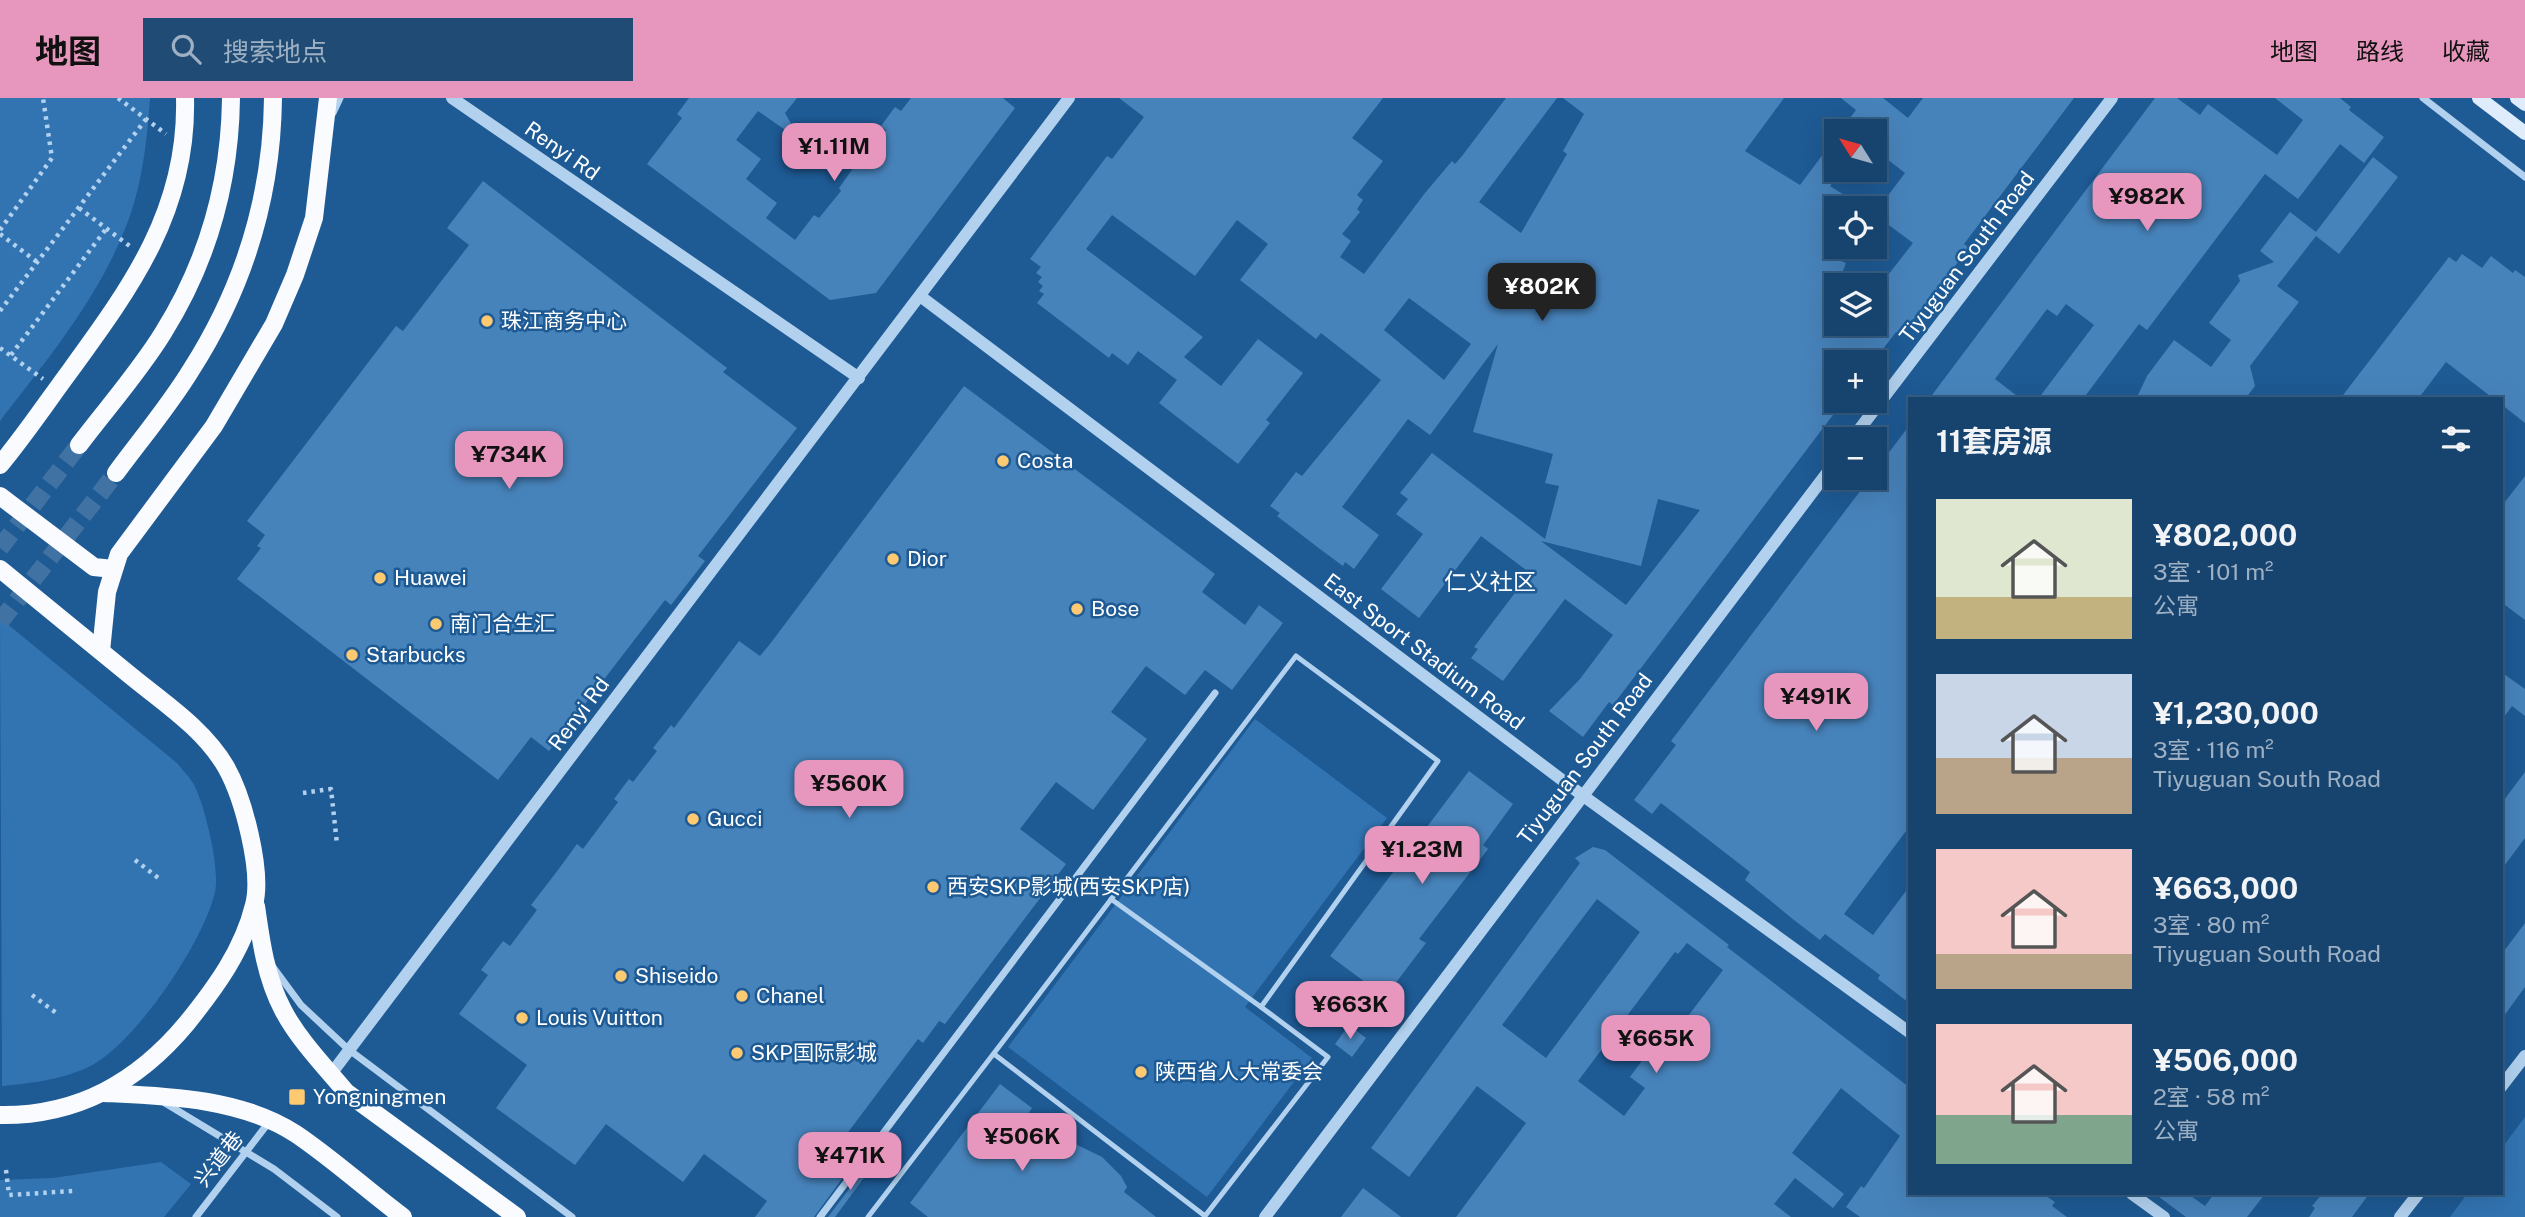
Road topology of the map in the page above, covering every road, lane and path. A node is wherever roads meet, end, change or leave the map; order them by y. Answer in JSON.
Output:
{"nodes":[{"id":1,"x":43,"y":98,"type":"edge"},
{"id":2,"x":118,"y":98,"type":"edge"},
{"id":3,"x":186,"y":98,"type":"edge"},
{"id":4,"x":231,"y":98,"type":"edge"},
{"id":5,"x":273,"y":98,"type":"edge"},
{"id":6,"x":328,"y":98,"type":"edge"},
{"id":7,"x":340,"y":98,"type":"edge"},
{"id":8,"x":452,"y":98,"type":"edge"},
{"id":9,"x":1069,"y":98,"type":"edge"},
{"id":10,"x":2112,"y":98,"type":"edge"},
{"id":11,"x":2423,"y":98,"type":"edge"},
{"id":12,"x":2479,"y":98,"type":"edge"},
{"id":13,"x":2522,"y":100,"type":"edge"},
{"id":14,"x":146,"y":119,"type":"junction"},
{"id":15,"x":2507,"y":119,"type":"junction"},
{"id":16,"x":326,"y":134,"type":"junction"},
{"id":17,"x":2525,"y":134,"type":"edge"},
{"id":18,"x":170,"y":137,"type":"dead end"},
{"id":19,"x":2525,"y":177,"type":"edge"},
{"id":20,"x":79,"y":208,"type":"junction"},
{"id":21,"x":106,"y":229,"type":"junction"},
{"id":22,"x":0,"y":232,"type":"edge"},
{"id":23,"x":139,"y":253,"type":"dead end"},
{"id":24,"x":37,"y":262,"type":"junction"},
{"id":25,"x":920,"y":296,"type":"junction"},
{"id":26,"x":0,"y":311,"type":"edge"},
{"id":27,"x":0,"y":348,"type":"edge"},
{"id":28,"x":11,"y":355,"type":"junction"},
{"id":29,"x":859,"y":377,"type":"junction"},
{"id":30,"x":47,"y":382,"type":"dead end"},
{"id":31,"x":1861,"y":427,"type":"edge"},
{"id":32,"x":79,"y":445,"type":"tunnel mouth"},
{"id":33,"x":0,"y":465,"type":"edge"},
{"id":34,"x":116,"y":473,"type":"tunnel mouth"},
{"id":35,"x":1824,"y":477,"type":"edge"},
{"id":36,"x":0,"y":496,"type":"edge"},
{"id":37,"x":0,"y":569,"type":"edge"},
{"id":38,"x":113,"y":569,"type":"junction"},
{"id":39,"x":101,"y":651,"type":"junction"},
{"id":40,"x":1215,"y":692,"type":"dead end"},
{"id":41,"x":303,"y":793,"type":"dead end"},
{"id":42,"x":1582,"y":795,"type":"junction"},
{"id":43,"x":337,"y":844,"type":"dead end"},
{"id":44,"x":135,"y":860,"type":"dead end"},
{"id":45,"x":161,"y":880,"type":"dead end"},
{"id":46,"x":1111,"y":899,"type":"junction"},
{"id":47,"x":255,"y":902,"type":"junction"},
{"id":48,"x":260,"y":936,"type":"junction"},
{"id":49,"x":32,"y":995,"type":"dead end"},
{"id":50,"x":1261,"y":1007,"type":"junction"},
{"id":51,"x":59,"y":1015,"type":"dead end"},
{"id":52,"x":1908,"y":1031,"type":"edge"},
{"id":53,"x":348,"y":1049,"type":"junction"},
{"id":54,"x":994,"y":1054,"type":"junction"},
{"id":55,"x":2525,"y":1056,"type":"edge"},
{"id":56,"x":331,"y":1074,"type":"junction"},
{"id":57,"x":2503,"y":1084,"type":"edge"},
{"id":58,"x":104,"y":1093,"type":"junction"},
{"id":59,"x":141,"y":1095,"type":"junction"},
{"id":60,"x":0,"y":1115,"type":"edge"},
{"id":61,"x":269,"y":1122,"type":"junction"},
{"id":62,"x":246,"y":1152,"type":"junction"},
{"id":63,"x":6,"y":1170,"type":"dead end"},
{"id":64,"x":73,"y":1191,"type":"dead end"},
{"id":65,"x":2133,"y":1195,"type":"edge"},
{"id":66,"x":2417,"y":1195,"type":"edge"},
{"id":67,"x":196,"y":1217,"type":"edge"},
{"id":68,"x":337,"y":1217,"type":"edge"},
{"id":69,"x":402,"y":1217,"type":"edge"},
{"id":70,"x":517,"y":1217,"type":"edge"},
{"id":71,"x":572,"y":1217,"type":"edge"},
{"id":72,"x":820,"y":1217,"type":"edge"},
{"id":73,"x":868,"y":1217,"type":"edge"},
{"id":74,"x":1265,"y":1217,"type":"edge"},
{"id":75,"x":2164,"y":1217,"type":"edge"},
{"id":76,"x":2400,"y":1217,"type":"edge"}],
"edges":[{"from":1,"to":22,"type":"path"},
{"from":2,"to":14,"type":"path"},
{"from":3,"to":33,"type":"main road"},
{"from":4,"to":32,"type":"main road"},
{"from":5,"to":34,"type":"main road"},
{"from":6,"to":16,"type":"main road"},
{"from":7,"to":16,"type":"street"},
{"from":8,"to":29,"type":"street","name":"Renyi Rd"},
{"from":9,"to":25,"type":"street","name":"Renyi Rd"},
{"from":10,"to":31,"type":"street","name":"Tiyuguan South Road"},
{"from":11,"to":19,"type":"street"},
{"from":12,"to":15,"type":"main road"},
{"from":13,"to":15,"type":"street"},
{"from":14,"to":18,"type":"path"},
{"from":14,"to":20,"type":"path"},
{"from":15,"to":17,"type":"main road"},
{"from":16,"to":38,"type":"main road"},
{"from":20,"to":21,"type":"path"},
{"from":20,"to":24,"type":"path"},
{"from":21,"to":23,"type":"path"},
{"from":21,"to":28,"type":"path"},
{"from":22,"to":24,"type":"path"},
{"from":24,"to":26,"type":"path"},
{"from":25,"to":29,"type":"street","name":"Renyi Rd"},
{"from":25,"to":42,"type":"street","name":"East Sport Stadium Road"},
{"from":27,"to":28,"type":"path"},
{"from":28,"to":30,"type":"path"},
{"from":29,"to":53,"type":"street","name":"Renyi Rd"},
{"from":35,"to":42,"type":"street","name":"Tiyuguan South Road"},
{"from":36,"to":38,"type":"main road"},
{"from":37,"to":39,"type":"main road"},
{"from":38,"to":39,"type":"main road"},
{"from":39,"to":47,"type":"main road"},
{"from":40,"to":72,"type":"street"},
{"from":41,"to":43,"type":"path"},
{"from":42,"to":52,"type":"street","name":"East Sport Stadium Road"},
{"from":42,"to":74,"type":"street","name":"Tiyuguan South Road"},
{"from":44,"to":45,"type":"path"},
{"from":46,"to":50,"type":"lane"},
{"from":46,"to":50,"type":"lane"},
{"from":46,"to":54,"type":"lane"},
{"from":47,"to":48,"type":"main road"},
{"from":47,"to":58,"type":"main road"},
{"from":48,"to":53,"type":"street"},
{"from":48,"to":56,"type":"main road"},
{"from":49,"to":51,"type":"path"},
{"from":50,"to":54,"type":"lane"},
{"from":53,"to":56,"type":"street","name":"Renyi Rd"},
{"from":53,"to":71,"type":"street"},
{"from":54,"to":73,"type":"lane"},
{"from":55,"to":57,"type":"street"},
{"from":56,"to":70,"type":"main road"},
{"from":58,"to":59,"type":"main road"},
{"from":58,"to":60,"type":"main road"},
{"from":59,"to":61,"type":"main road"},
{"from":59,"to":62,"type":"street"},
{"from":61,"to":62,"type":"street","name":"兴道巷"},
{"from":61,"to":69,"type":"main road"},
{"from":62,"to":67,"type":"street","name":"兴道巷"},
{"from":62,"to":68,"type":"street"},
{"from":63,"to":64,"type":"path"},
{"from":65,"to":75,"type":"street"},
{"from":66,"to":76,"type":"street"}]}
